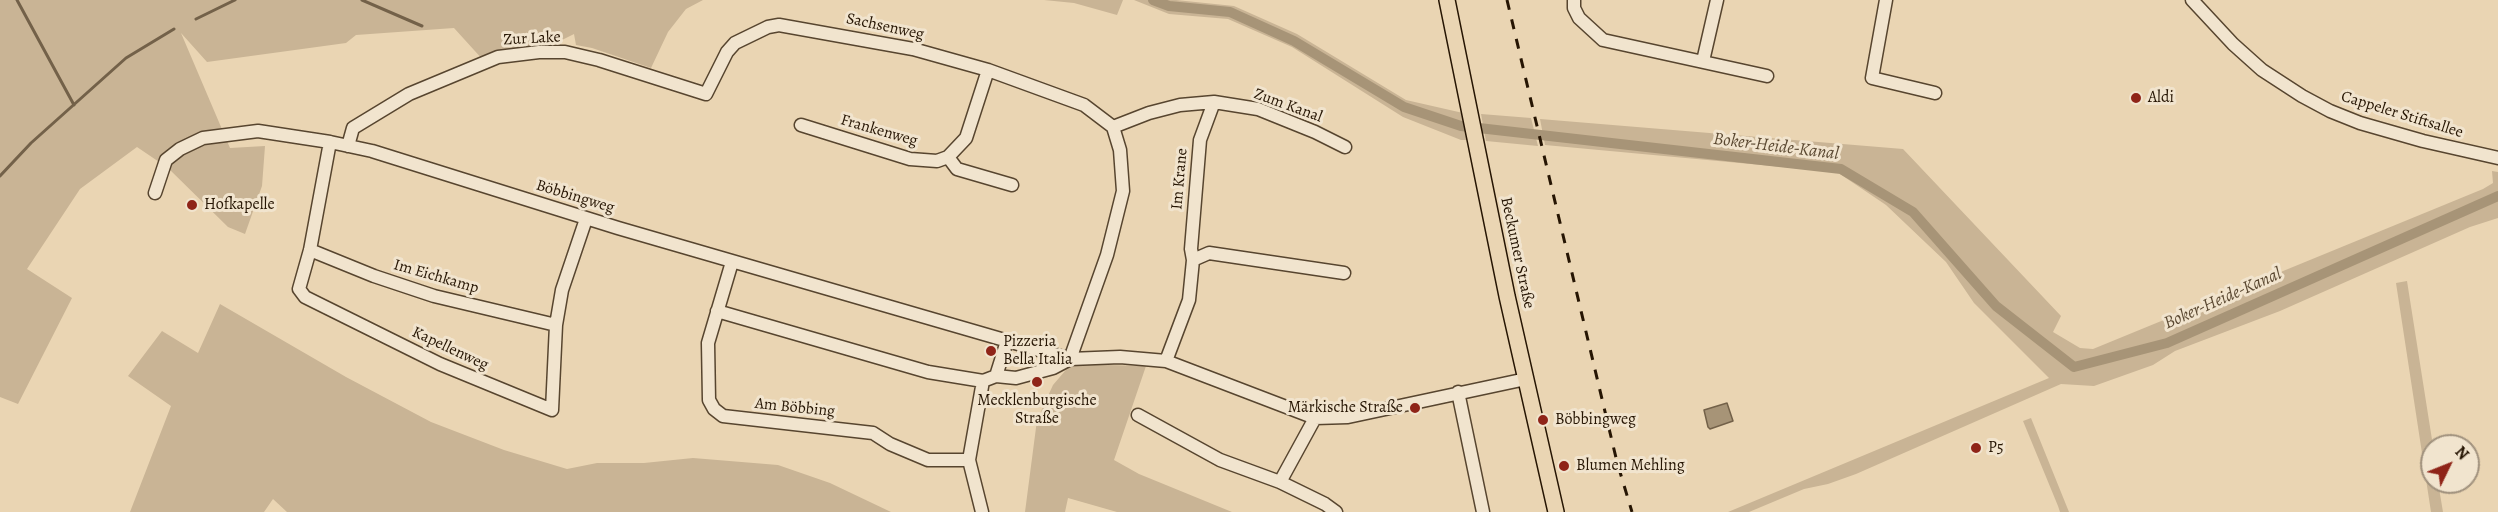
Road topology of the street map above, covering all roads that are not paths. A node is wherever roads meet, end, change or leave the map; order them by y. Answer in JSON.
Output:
{"nodes":[{"id":1,"x":1447,"y":0,"type":"edge"},
{"id":2,"x":1574,"y":0,"type":"edge"},
{"id":3,"x":1717,"y":0,"type":"edge"},
{"id":4,"x":1886,"y":0,"type":"edge"},
{"id":5,"x":2192,"y":0,"type":"edge"},
{"id":6,"x":1703,"y":61,"type":"junction"},
{"id":7,"x":988,"y":70,"type":"junction"},
{"id":8,"x":1767,"y":76,"type":"dead end"},
{"id":9,"x":1935,"y":93,"type":"dead end"},
{"id":10,"x":706,"y":94,"type":"joint"},
{"id":11,"x":1214,"y":102,"type":"junction"},
{"id":12,"x":801,"y":125,"type":"dead end"},
{"id":13,"x":1113,"y":127,"type":"junction"},
{"id":14,"x":330,"y":142,"type":"junction"},
{"id":15,"x":348,"y":146,"type":"junction"},
{"id":16,"x":1345,"y":147,"type":"dead end"},
{"id":17,"x":948,"y":157,"type":"junction"},
{"id":18,"x":2498,"y":158,"type":"edge"},
{"id":19,"x":1012,"y":185,"type":"dead end"},
{"id":20,"x":155,"y":193,"type":"dead end"},
{"id":21,"x":586,"y":219,"type":"junction"},
{"id":22,"x":310,"y":250,"type":"junction"},
{"id":23,"x":1193,"y":260,"type":"junction"},
{"id":24,"x":732,"y":262,"type":"junction"},
{"id":25,"x":1344,"y":273,"type":"dead end"},
{"id":26,"x":717,"y":311,"type":"junction"},
{"id":27,"x":556,"y":325,"type":"junction"},
{"id":28,"x":1007,"y":341,"type":"junction"},
{"id":29,"x":1070,"y":359,"type":"junction"},
{"id":30,"x":1166,"y":361,"type":"junction"},
{"id":31,"x":996,"y":376,"type":"junction"},
{"id":32,"x":1526,"y":379,"type":"junction"},
{"id":33,"x":983,"y":381,"type":"junction"},
{"id":34,"x":1458,"y":392,"type":"junction"},
{"id":35,"x":1138,"y":415,"type":"dead end"},
{"id":36,"x":1315,"y":418,"type":"junction"},
{"id":37,"x":969,"y":460,"type":"junction"},
{"id":38,"x":1280,"y":482,"type":"junction"},
{"id":39,"x":982,"y":512,"type":"edge"},
{"id":40,"x":1336,"y":512,"type":"edge"},
{"id":41,"x":1483,"y":512,"type":"edge"},
{"id":42,"x":1556,"y":512,"type":"edge"}],
"edges":[{"from":1,"to":32,"type":"main road","name":"Beckumer Straße"},
{"from":2,"to":6,"type":"street"},
{"from":3,"to":6,"type":"street"},
{"from":4,"to":9,"type":"street"},
{"from":5,"to":18,"type":"street","name":"Cappeler Stiftsallee"},
{"from":6,"to":8,"type":"street"},
{"from":7,"to":10,"type":"street","name":"Sachsenweg"},
{"from":7,"to":13,"type":"street","name":"Sachsenweg"},
{"from":7,"to":17,"type":"street"},
{"from":10,"to":15,"type":"street","name":"Zur Lake"},
{"from":11,"to":13,"type":"street","name":"Zum Kanal"},
{"from":11,"to":16,"type":"street","name":"Zum Kanal"},
{"from":11,"to":23,"type":"street","name":"Im Krane"},
{"from":12,"to":17,"type":"street","name":"Frankenweg"},
{"from":13,"to":29,"type":"street"},
{"from":14,"to":15,"type":"street","name":"Böbbingweg"},
{"from":14,"to":20,"type":"street","name":"Böbbingweg"},
{"from":14,"to":22,"type":"street","name":"Kapellenweg"},
{"from":15,"to":21,"type":"street","name":"Böbbingweg"},
{"from":17,"to":19,"type":"street"},
{"from":21,"to":24,"type":"street","name":"Böbbingweg"},
{"from":21,"to":27,"type":"street","name":"Kapellenweg"},
{"from":22,"to":27,"type":"street","name":"Im Eichkamp"},
{"from":22,"to":27,"type":"street","name":"Kapellenweg"},
{"from":23,"to":25,"type":"street"},
{"from":23,"to":30,"type":"street","name":"Im Krane"},
{"from":24,"to":26,"type":"street","name":"Am Böbbing"},
{"from":24,"to":28,"type":"street","name":"Böbbingweg"},
{"from":26,"to":33,"type":"street"},
{"from":26,"to":37,"type":"street","name":"Am Böbbing"},
{"from":28,"to":29,"type":"street","name":"Böbbingweg"},
{"from":28,"to":31,"type":"street"},
{"from":29,"to":30,"type":"street","name":"Böbbingweg"},
{"from":29,"to":31,"type":"street","name":"Böbbingweg"},
{"from":30,"to":36,"type":"street","name":"Böbbingweg"},
{"from":31,"to":33,"type":"street"},
{"from":32,"to":34,"type":"street","name":"Böbbingweg"},
{"from":32,"to":42,"type":"main road","name":"Beckumer Straße"},
{"from":33,"to":37,"type":"street"},
{"from":34,"to":36,"type":"street","name":"Böbbingweg"},
{"from":34,"to":41,"type":"street"},
{"from":35,"to":38,"type":"street"},
{"from":36,"to":38,"type":"street"},
{"from":37,"to":39,"type":"street"},
{"from":38,"to":40,"type":"street"}]}
